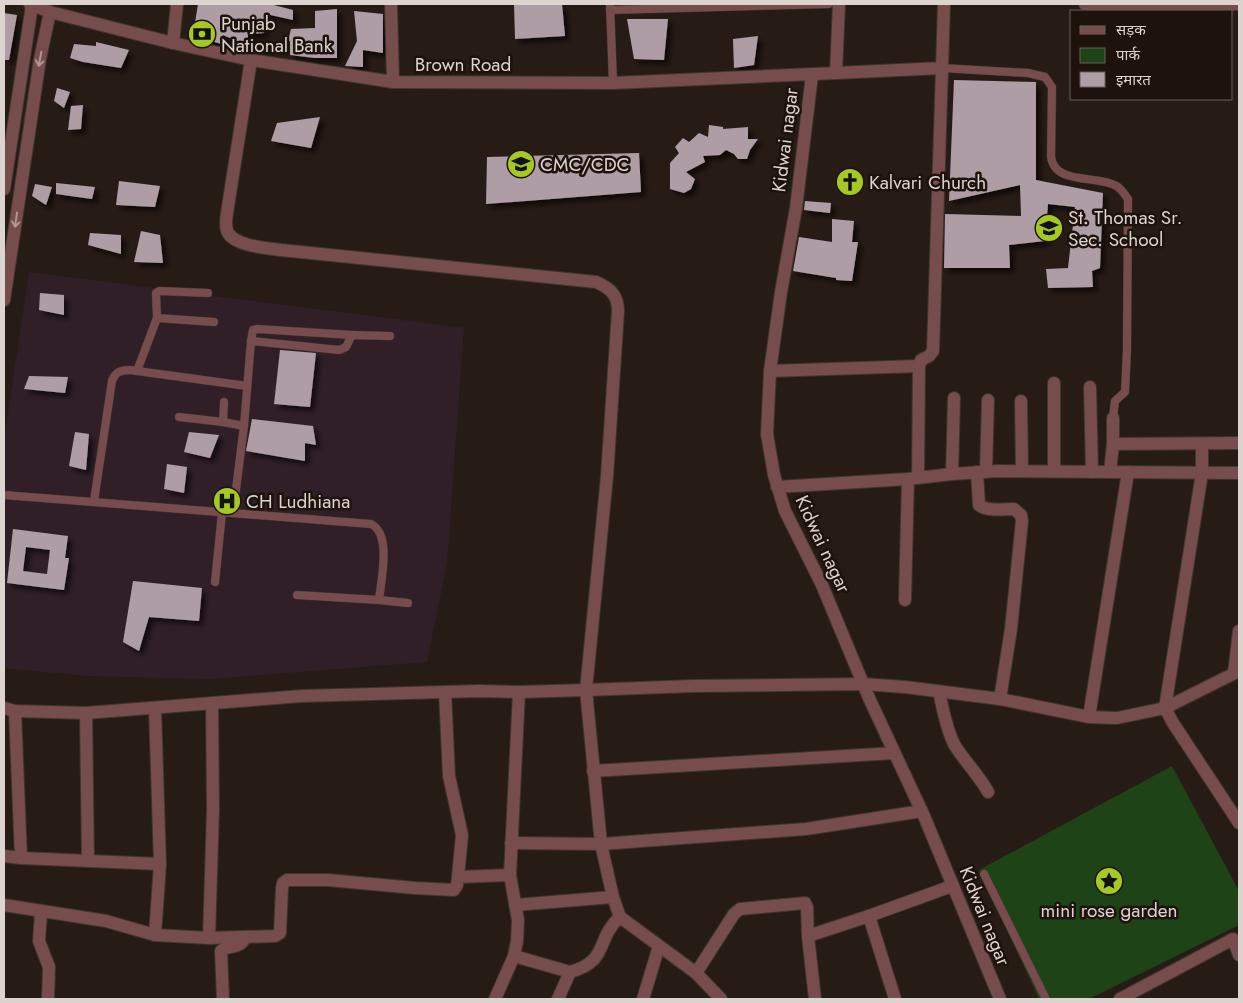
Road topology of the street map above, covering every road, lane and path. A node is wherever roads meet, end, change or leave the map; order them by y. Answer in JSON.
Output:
{"nodes":[{"id":1,"x":31,"y":4,"type":"edge"},
{"id":2,"x":177,"y":4,"type":"edge"},
{"id":3,"x":391,"y":4,"type":"edge"},
{"id":4,"x":829,"y":4,"type":"edge"},
{"id":5,"x":839,"y":4,"type":"edge"},
{"id":6,"x":944,"y":4,"type":"edge"},
{"id":7,"x":1085,"y":4,"type":"edge"},
{"id":8,"x":1239,"y":4,"type":"edge"},
{"id":9,"x":610,"y":7,"type":"edge"},
{"id":10,"x":50,"y":8,"type":"edge"},
{"id":11,"x":173,"y":43,"type":"junction"},
{"id":12,"x":252,"y":60,"type":"junction"},
{"id":13,"x":942,"y":68,"type":"junction"},
{"id":14,"x":836,"y":73,"type":"junction"},
{"id":15,"x":812,"y":75,"type":"junction"},
{"id":16,"x":393,"y":82,"type":"junction"},
{"id":17,"x":613,"y":83,"type":"junction"},
{"id":18,"x":4,"y":189,"type":"edge"},
{"id":19,"x":208,"y":293,"type":"dead end"},
{"id":20,"x":4,"y":298,"type":"edge"},
{"id":21,"x":156,"y":318,"type":"junction"},
{"id":22,"x":214,"y":322,"type":"dead end"},
{"id":23,"x":352,"y":335,"type":"junction"},
{"id":24,"x":390,"y":336,"type":"dead end"},
{"id":25,"x":251,"y":341,"type":"junction"},
{"id":26,"x":919,"y":366,"type":"junction"},
{"id":27,"x":138,"y":371,"type":"junction"},
{"id":28,"x":770,"y":371,"type":"junction"},
{"id":29,"x":1054,"y":383,"type":"dead end"},
{"id":30,"x":247,"y":386,"type":"junction"},
{"id":31,"x":1090,"y":387,"type":"dead end"},
{"id":32,"x":954,"y":398,"type":"dead end"},
{"id":33,"x":988,"y":400,"type":"dead end"},
{"id":34,"x":1021,"y":401,"type":"dead end"},
{"id":35,"x":224,"y":402,"type":"dead end"},
{"id":36,"x":179,"y":417,"type":"dead end"},
{"id":37,"x":1114,"y":418,"type":"joint"},
{"id":38,"x":223,"y":422,"type":"junction"},
{"id":39,"x":244,"y":426,"type":"junction"},
{"id":40,"x":1239,"y":443,"type":"edge"},
{"id":41,"x":1113,"y":444,"type":"junction"},
{"id":42,"x":1202,"y":444,"type":"junction"},
{"id":43,"x":1022,"y":471,"type":"junction"},
{"id":44,"x":1054,"y":471,"type":"junction"},
{"id":45,"x":981,"y":472,"type":"junction"},
{"id":46,"x":1092,"y":472,"type":"junction"},
{"id":47,"x":1110,"y":472,"type":"junction"},
{"id":48,"x":1128,"y":472,"type":"junction"},
{"id":49,"x":1202,"y":473,"type":"junction"},
{"id":50,"x":1239,"y":473,"type":"edge"},
{"id":51,"x":952,"y":474,"type":"junction"},
{"id":52,"x":913,"y":478,"type":"junction"},
{"id":53,"x":777,"y":487,"type":"junction"},
{"id":54,"x":4,"y":496,"type":"edge"},
{"id":55,"x":94,"y":502,"type":"junction"},
{"id":56,"x":222,"y":512,"type":"junction"},
{"id":57,"x":233,"y":513,"type":"junction"},
{"id":58,"x":216,"y":582,"type":"dead end"},
{"id":59,"x":297,"y":595,"type":"dead end"},
{"id":60,"x":379,"y":600,"type":"junction"},
{"id":61,"x":905,"y":600,"type":"dead end"},
{"id":62,"x":408,"y":603,"type":"dead end"},
{"id":63,"x":1239,"y":631,"type":"edge"},
{"id":64,"x":1237,"y":672,"type":"edge"},
{"id":65,"x":863,"y":684,"type":"junction"},
{"id":66,"x":586,"y":690,"type":"junction"},
{"id":67,"x":444,"y":692,"type":"junction"},
{"id":68,"x":519,"y":692,"type":"junction"},
{"id":69,"x":939,"y":692,"type":"junction"},
{"id":70,"x":1000,"y":700,"type":"junction"},
{"id":71,"x":212,"y":703,"type":"junction"},
{"id":72,"x":154,"y":708,"type":"junction"},
{"id":73,"x":1165,"y":708,"type":"junction"},
{"id":74,"x":9,"y":710,"type":"edge"},
{"id":75,"x":86,"y":714,"type":"junction"},
{"id":76,"x":1089,"y":717,"type":"junction"},
{"id":77,"x":9,"y":728,"type":"edge"},
{"id":78,"x":894,"y":752,"type":"junction"},
{"id":79,"x":593,"y":771,"type":"junction"},
{"id":80,"x":988,"y":792,"type":"dead end"},
{"id":81,"x":922,"y":812,"type":"junction"},
{"id":82,"x":1239,"y":823,"type":"edge"},
{"id":83,"x":511,"y":843,"type":"junction"},
{"id":84,"x":601,"y":844,"type":"junction"},
{"id":85,"x":4,"y":856,"type":"edge"},
{"id":86,"x":21,"y":858,"type":"junction"},
{"id":87,"x":88,"y":861,"type":"junction"},
{"id":88,"x":160,"y":864,"type":"junction"},
{"id":89,"x":984,"y":874,"type":"dead end"},
{"id":90,"x":510,"y":875,"type":"junction"},
{"id":91,"x":458,"y":877,"type":"junction"},
{"id":92,"x":952,"y":886,"type":"junction"},
{"id":93,"x":613,"y":897,"type":"junction"},
{"id":94,"x":4,"y":905,"type":"edge"},
{"id":95,"x":515,"y":905,"type":"junction"},
{"id":96,"x":41,"y":912,"type":"junction"},
{"id":97,"x":869,"y":916,"type":"junction"},
{"id":98,"x":620,"y":917,"type":"junction"},
{"id":99,"x":155,"y":935,"type":"junction"},
{"id":100,"x":808,"y":936,"type":"junction"},
{"id":101,"x":245,"y":937,"type":"junction"},
{"id":102,"x":1236,"y":937,"type":"edge"},
{"id":103,"x":209,"y":938,"type":"junction"},
{"id":104,"x":659,"y":946,"type":"junction"},
{"id":105,"x":1239,"y":955,"type":"edge"},
{"id":106,"x":514,"y":956,"type":"junction"},
{"id":107,"x":570,"y":972,"type":"junction"},
{"id":108,"x":696,"y":973,"type":"junction"},
{"id":109,"x":1140,"y":994,"type":"edge"},
{"id":110,"x":48,"y":999,"type":"edge"},
{"id":111,"x":223,"y":999,"type":"edge"},
{"id":112,"x":495,"y":999,"type":"edge"},
{"id":113,"x":558,"y":999,"type":"edge"},
{"id":114,"x":643,"y":999,"type":"edge"},
{"id":115,"x":721,"y":999,"type":"edge"},
{"id":116,"x":815,"y":999,"type":"edge"},
{"id":117,"x":895,"y":999,"type":"edge"},
{"id":118,"x":1000,"y":999,"type":"edge"},
{"id":119,"x":1046,"y":999,"type":"edge"},
{"id":120,"x":1120,"y":999,"type":"edge"}],
"edges":[{"from":1,"to":10,"type":"street","name":"Brown Road"},
{"from":1,"to":18,"type":"street"},
{"from":2,"to":11,"type":"street"},
{"from":3,"to":16,"type":"street"},
{"from":4,"to":9,"type":"lane"},
{"from":5,"to":14,"type":"street"},
{"from":6,"to":13,"type":"street"},
{"from":7,"to":8,"type":"street"},
{"from":9,"to":17,"type":"lane"},
{"from":10,"to":11,"type":"street","name":"Brown Road"},
{"from":10,"to":20,"type":"street","one_way":true},
{"from":11,"to":12,"type":"street","name":"Brown Road"},
{"from":12,"to":16,"type":"street","name":"Brown Road"},
{"from":12,"to":66,"type":"street"},
{"from":13,"to":14,"type":"street","name":"Brown Road"},
{"from":13,"to":26,"type":"street"},
{"from":13,"to":37,"type":"lane"},
{"from":14,"to":15,"type":"street","name":"Brown Road"},
{"from":15,"to":17,"type":"street","name":"Brown Road"},
{"from":15,"to":28,"type":"street","name":"Kidwai nagar"},
{"from":16,"to":17,"type":"street","name":"Brown Road"},
{"from":19,"to":21,"type":"lane"},
{"from":21,"to":22,"type":"lane"},
{"from":21,"to":27,"type":"lane"},
{"from":23,"to":24,"type":"lane"},
{"from":23,"to":25,"type":"lane"},
{"from":23,"to":25,"type":"lane"},
{"from":25,"to":30,"type":"lane"},
{"from":26,"to":28,"type":"street"},
{"from":26,"to":52,"type":"street"},
{"from":27,"to":30,"type":"lane"},
{"from":27,"to":55,"type":"lane"},
{"from":28,"to":53,"type":"street","name":"Kidwai nagar"},
{"from":29,"to":44,"type":"street"},
{"from":30,"to":39,"type":"lane"},
{"from":31,"to":46,"type":"street"},
{"from":32,"to":51,"type":"street"},
{"from":33,"to":45,"type":"street"},
{"from":34,"to":43,"type":"street"},
{"from":35,"to":38,"type":"lane"},
{"from":36,"to":38,"type":"lane"},
{"from":37,"to":41,"type":"street"},
{"from":38,"to":39,"type":"lane"},
{"from":39,"to":57,"type":"lane"},
{"from":40,"to":42,"type":"street"},
{"from":41,"to":42,"type":"street"},
{"from":41,"to":47,"type":"street"},
{"from":42,"to":49,"type":"street"},
{"from":43,"to":44,"type":"street"},
{"from":43,"to":45,"type":"street"},
{"from":44,"to":46,"type":"street"},
{"from":45,"to":51,"type":"street"},
{"from":45,"to":70,"type":"street"},
{"from":46,"to":47,"type":"street"},
{"from":47,"to":48,"type":"street"},
{"from":48,"to":49,"type":"street"},
{"from":48,"to":76,"type":"street"},
{"from":49,"to":50,"type":"street"},
{"from":49,"to":73,"type":"street"},
{"from":51,"to":52,"type":"street"},
{"from":52,"to":53,"type":"street"},
{"from":52,"to":61,"type":"street"},
{"from":53,"to":65,"type":"street","name":"Kidwai nagar"},
{"from":54,"to":55,"type":"lane"},
{"from":55,"to":56,"type":"lane"},
{"from":56,"to":57,"type":"lane"},
{"from":56,"to":58,"type":"lane"},
{"from":57,"to":60,"type":"lane"},
{"from":59,"to":60,"type":"lane"},
{"from":60,"to":62,"type":"lane"},
{"from":63,"to":64,"type":"street"},
{"from":64,"to":73,"type":"street"},
{"from":65,"to":66,"type":"street"},
{"from":65,"to":69,"type":"street"},
{"from":65,"to":78,"type":"street","name":"Kidwai nagar"},
{"from":66,"to":68,"type":"street"},
{"from":66,"to":79,"type":"street"},
{"from":67,"to":68,"type":"street"},
{"from":67,"to":71,"type":"street"},
{"from":67,"to":91,"type":"street"},
{"from":68,"to":83,"type":"street"},
{"from":69,"to":70,"type":"street"},
{"from":69,"to":80,"type":"street"},
{"from":70,"to":76,"type":"street"},
{"from":71,"to":72,"type":"street"},
{"from":71,"to":103,"type":"street"},
{"from":72,"to":75,"type":"street"},
{"from":72,"to":88,"type":"street"},
{"from":73,"to":76,"type":"street"},
{"from":73,"to":82,"type":"street"},
{"from":74,"to":75,"type":"street"},
{"from":74,"to":77,"type":"street"},
{"from":75,"to":87,"type":"street"},
{"from":77,"to":86,"type":"street"},
{"from":78,"to":79,"type":"street"},
{"from":78,"to":81,"type":"street","name":"Kidwai nagar"},
{"from":79,"to":84,"type":"street"},
{"from":81,"to":84,"type":"street"},
{"from":81,"to":92,"type":"street","name":"Kidwai nagar"},
{"from":83,"to":84,"type":"street"},
{"from":83,"to":90,"type":"street"},
{"from":84,"to":93,"type":"street"},
{"from":85,"to":86,"type":"street"},
{"from":86,"to":87,"type":"street"},
{"from":87,"to":88,"type":"street"},
{"from":88,"to":99,"type":"street"},
{"from":89,"to":119,"type":"lane"},
{"from":90,"to":91,"type":"street"},
{"from":90,"to":95,"type":"street"},
{"from":91,"to":101,"type":"street"},
{"from":92,"to":97,"type":"street"},
{"from":92,"to":118,"type":"street","name":"Kidwai nagar"},
{"from":93,"to":95,"type":"street"},
{"from":93,"to":98,"type":"street"},
{"from":94,"to":96,"type":"street"},
{"from":95,"to":106,"type":"street"},
{"from":96,"to":99,"type":"street"},
{"from":96,"to":110,"type":"street"},
{"from":97,"to":100,"type":"street"},
{"from":97,"to":117,"type":"street"},
{"from":98,"to":104,"type":"street"},
{"from":98,"to":107,"type":"street"},
{"from":99,"to":103,"type":"street"},
{"from":100,"to":108,"type":"street"},
{"from":100,"to":116,"type":"street"},
{"from":101,"to":103,"type":"street"},
{"from":101,"to":111,"type":"street"},
{"from":102,"to":105,"type":"street"},
{"from":102,"to":109,"type":"street"},
{"from":104,"to":108,"type":"street"},
{"from":104,"to":114,"type":"street"},
{"from":106,"to":107,"type":"street"},
{"from":106,"to":112,"type":"street"},
{"from":107,"to":113,"type":"street"},
{"from":108,"to":115,"type":"street"},
{"from":109,"to":120,"type":"street"}]}
